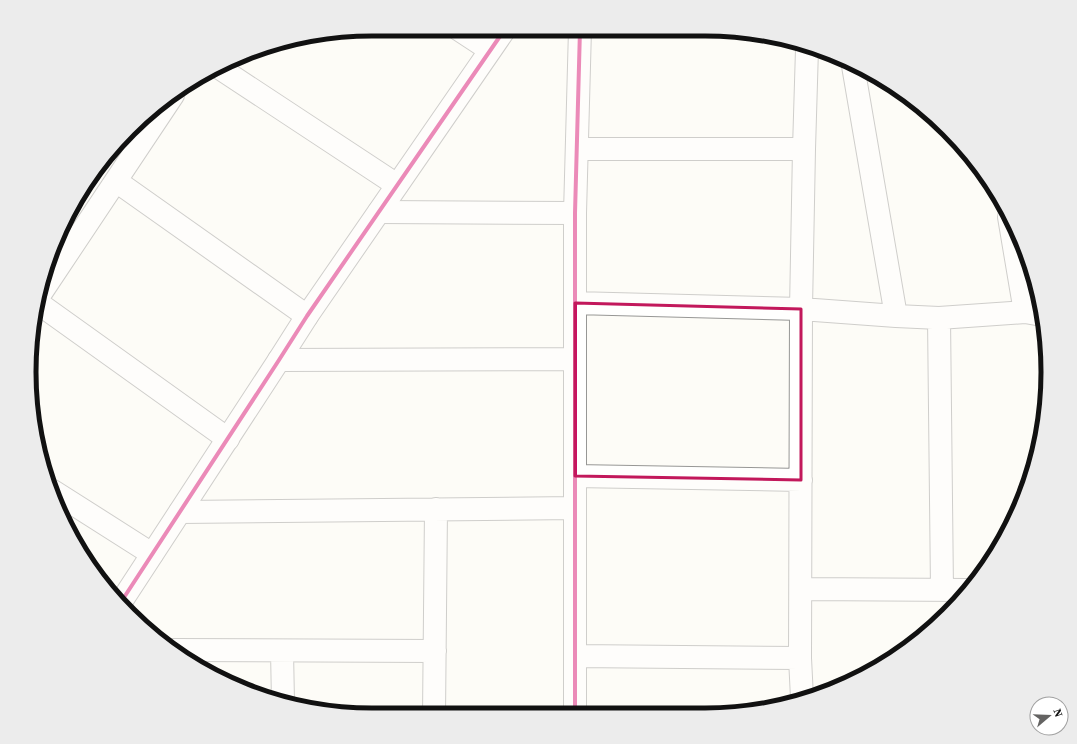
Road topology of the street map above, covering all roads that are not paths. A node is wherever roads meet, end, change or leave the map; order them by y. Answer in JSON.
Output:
{"nodes":[{"id":1,"x":469,"y":36,"type":"edge"},
{"id":2,"x":499,"y":36,"type":"edge"},
{"id":3,"x":580,"y":36,"type":"edge"},
{"id":4,"x":490,"y":50,"type":"junction"},
{"id":5,"x":808,"y":52,"type":"edge"},
{"id":6,"x":224,"y":71,"type":"edge"},
{"id":7,"x":854,"y":71,"type":"edge"},
{"id":8,"x":165,"y":106,"type":"edge"},
{"id":9,"x":577,"y":149,"type":"junction"},
{"id":10,"x":804,"y":149,"type":"junction"},
{"id":11,"x":116,"y":180,"type":"junction"},
{"id":12,"x":397,"y":185,"type":"junction"},
{"id":13,"x":379,"y":212,"type":"junction"},
{"id":14,"x":575,"y":213,"type":"junction"},
{"id":15,"x":1017,"y":249,"type":"edge"},
{"id":16,"x":48,"y":283,"type":"edge"},
{"id":17,"x":575,"y":303,"type":"junction"},
{"id":18,"x":42,"y":306,"type":"edge"},
{"id":19,"x":801,"y":309,"type":"junction"},
{"id":20,"x":1034,"y":313,"type":"edge"},
{"id":21,"x":307,"y":316,"type":"junction"},
{"id":22,"x":896,"y":316,"type":"junction"},
{"id":23,"x":938,"y":318,"type":"junction"},
{"id":24,"x":575,"y":359,"type":"junction"},
{"id":25,"x":279,"y":360,"type":"junction"},
{"id":26,"x":228,"y":439,"type":"junction"},
{"id":27,"x":575,"y":476,"type":"junction"},
{"id":28,"x":801,"y":480,"type":"junction"},
{"id":29,"x":60,"y":495,"type":"edge"},
{"id":30,"x":575,"y":508,"type":"junction"},
{"id":31,"x":436,"y":509,"type":"junction"},
{"id":32,"x":180,"y":512,"type":"junction"},
{"id":33,"x":152,"y":554,"type":"junction"},
{"id":34,"x":801,"y":589,"type":"junction"},
{"id":35,"x":942,"y":590,"type":"junction"},
{"id":36,"x":961,"y":590,"type":"edge"},
{"id":37,"x":123,"y":598,"type":"edge"},
{"id":38,"x":184,"y":650,"type":"edge"},
{"id":39,"x":282,"y":651,"type":"junction"},
{"id":40,"x":435,"y":651,"type":"junction"},
{"id":41,"x":575,"y":656,"type":"junction"},
{"id":42,"x":800,"y":658,"type":"junction"},
{"id":43,"x":802,"y":694,"type":"edge"},
{"id":44,"x":283,"y":696,"type":"edge"},
{"id":45,"x":434,"y":708,"type":"edge"},
{"id":46,"x":575,"y":708,"type":"edge"}],
"edges":[{"from":1,"to":4,"type":"street"},
{"from":2,"to":4,"type":"street"},
{"from":3,"to":9,"type":"street"},
{"from":4,"to":12,"type":"street"},
{"from":5,"to":10,"type":"street"},
{"from":6,"to":12,"type":"street"},
{"from":7,"to":22,"type":"street"},
{"from":8,"to":11,"type":"street"},
{"from":9,"to":10,"type":"street"},
{"from":9,"to":14,"type":"street"},
{"from":10,"to":19,"type":"street"},
{"from":11,"to":16,"type":"street"},
{"from":11,"to":21,"type":"street"},
{"from":12,"to":13,"type":"street"},
{"from":13,"to":14,"type":"street"},
{"from":13,"to":21,"type":"street"},
{"from":14,"to":17,"type":"street"},
{"from":15,"to":20,"type":"street"},
{"from":17,"to":19,"type":"street"},
{"from":17,"to":24,"type":"street"},
{"from":18,"to":26,"type":"street"},
{"from":19,"to":22,"type":"street"},
{"from":19,"to":28,"type":"street"},
{"from":20,"to":23,"type":"street"},
{"from":21,"to":25,"type":"street"},
{"from":22,"to":23,"type":"street"},
{"from":23,"to":35,"type":"street"},
{"from":24,"to":25,"type":"street"},
{"from":24,"to":27,"type":"street"},
{"from":25,"to":26,"type":"street"},
{"from":26,"to":32,"type":"street"},
{"from":27,"to":28,"type":"street"},
{"from":27,"to":30,"type":"street"},
{"from":28,"to":34,"type":"street"},
{"from":29,"to":33,"type":"street"},
{"from":30,"to":31,"type":"street"},
{"from":30,"to":41,"type":"street"},
{"from":31,"to":32,"type":"street"},
{"from":31,"to":40,"type":"street"},
{"from":32,"to":33,"type":"street"},
{"from":33,"to":37,"type":"street"},
{"from":34,"to":35,"type":"street"},
{"from":34,"to":42,"type":"street"},
{"from":35,"to":36,"type":"street"},
{"from":38,"to":39,"type":"street"},
{"from":39,"to":40,"type":"street"},
{"from":39,"to":44,"type":"street"},
{"from":40,"to":45,"type":"street"},
{"from":41,"to":42,"type":"street"},
{"from":41,"to":46,"type":"street"},
{"from":42,"to":43,"type":"street"}]}
